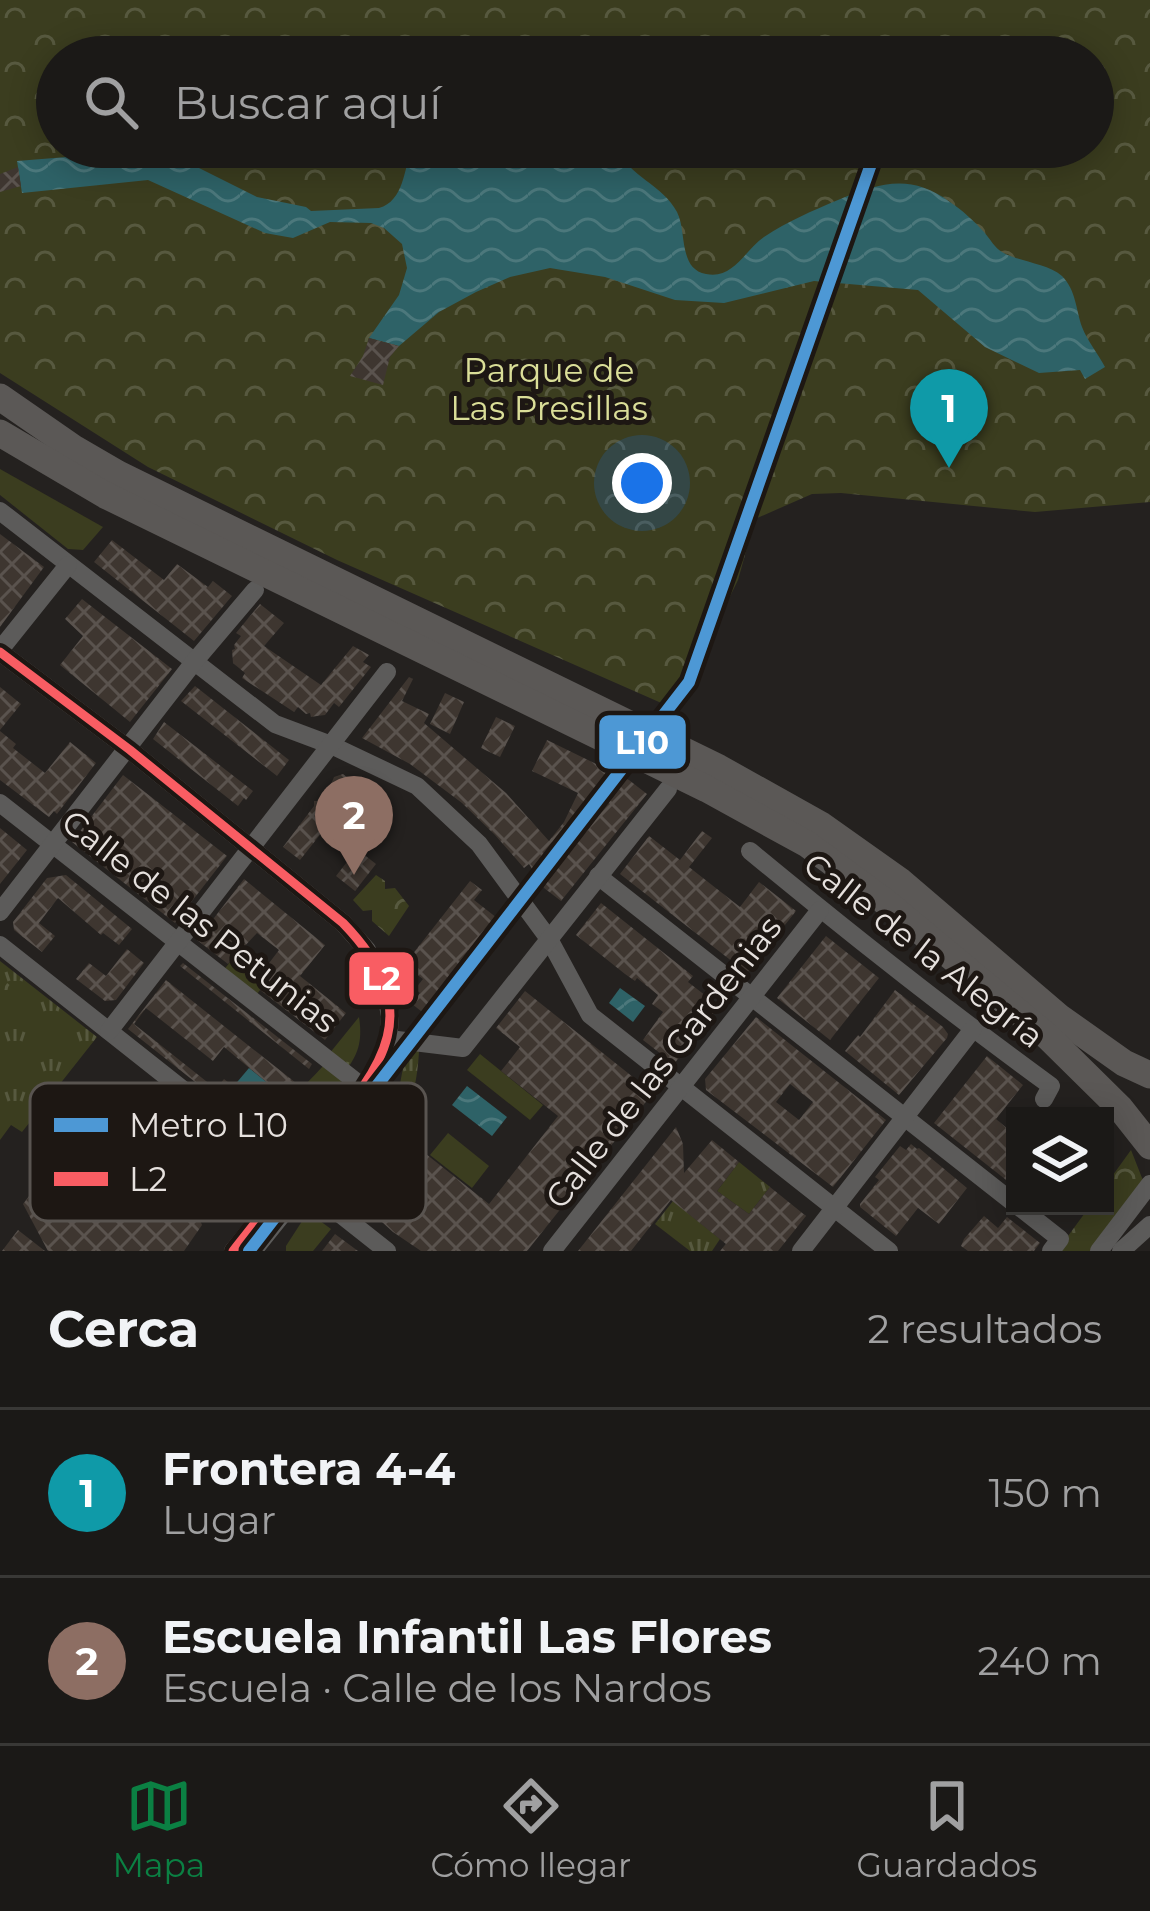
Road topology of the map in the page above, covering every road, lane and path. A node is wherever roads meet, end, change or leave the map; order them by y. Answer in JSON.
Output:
{"nodes":[{"id":1,"x":0,"y":397,"type":"edge"},
{"id":2,"x":0,"y":433,"type":"edge"},
{"id":3,"x":0,"y":511,"type":"edge"},
{"id":4,"x":68,"y":565,"type":"junction"},
{"id":5,"x":255,"y":590,"type":"dead end"},
{"id":6,"x":0,"y":651,"type":"edge"},
{"id":7,"x":194,"y":662,"type":"junction"},
{"id":8,"x":387,"y":672,"type":"dead end"},
{"id":9,"x":331,"y":745,"type":"junction"},
{"id":10,"x":128,"y":748,"type":"junction"},
{"id":11,"x":668,"y":789,"type":"dead end"},
{"id":12,"x":0,"y":803,"type":"edge"},
{"id":13,"x":52,"y":845,"type":"junction"},
{"id":14,"x":250,"y":848,"type":"junction"},
{"id":15,"x":750,"y":850,"type":"dead end"},
{"id":16,"x":598,"y":876,"type":"junction"},
{"id":17,"x":820,"y":910,"type":"junction"},
{"id":18,"x":0,"y":912,"type":"edge"},
{"id":19,"x":549,"y":939,"type":"junction"},
{"id":20,"x":177,"y":944,"type":"junction"},
{"id":21,"x":0,"y":945,"type":"edge"},
{"id":22,"x":752,"y":998,"type":"junction"},
{"id":23,"x":973,"y":1029,"type":"junction"},
{"id":24,"x":109,"y":1031,"type":"junction"},
{"id":25,"x":389,"y":1039,"type":"junction"},
{"id":26,"x":1150,"y":1075,"type":"edge"},
{"id":27,"x":174,"y":1083,"type":"edge"},
{"id":28,"x":358,"y":1083,"type":"edge"},
{"id":29,"x":365,"y":1083,"type":"edge"},
{"id":30,"x":381,"y":1083,"type":"edge"},
{"id":31,"x":682,"y":1088,"type":"junction"},
{"id":32,"x":1044,"y":1099,"type":"dead end"},
{"id":33,"x":906,"y":1117,"type":"junction"},
{"id":34,"x":1150,"y":1146,"type":"edge"},
{"id":35,"x":1150,"y":1184,"type":"edge"},
{"id":36,"x":1006,"y":1196,"type":"edge"},
{"id":37,"x":834,"y":1208,"type":"junction"},
{"id":38,"x":1026,"y":1215,"type":"edge"},
{"id":39,"x":261,"y":1221,"type":"edge"},
{"id":40,"x":273,"y":1221,"type":"edge"},
{"id":41,"x":348,"y":1221,"type":"edge"},
{"id":42,"x":1150,"y":1225,"type":"edge"},
{"id":43,"x":1055,"y":1245,"type":"edge"},
{"id":44,"x":233,"y":1251,"type":"edge"},
{"id":45,"x":253,"y":1251,"type":"edge"},
{"id":46,"x":387,"y":1251,"type":"edge"},
{"id":47,"x":552,"y":1251,"type":"edge"},
{"id":48,"x":802,"y":1251,"type":"edge"},
{"id":49,"x":889,"y":1251,"type":"edge"},
{"id":50,"x":1099,"y":1251,"type":"edge"},
{"id":51,"x":1121,"y":1251,"type":"edge"}],
"edges":[{"from":1,"to":26,"type":"highway"},
{"from":2,"to":34,"type":"highway"},
{"from":3,"to":4,"type":"street"},
{"from":4,"to":6,"type":"street"},
{"from":4,"to":7,"type":"street"},
{"from":5,"to":7,"type":"street"},
{"from":6,"to":10,"type":"street"},
{"from":7,"to":9,"type":"street"},
{"from":7,"to":10,"type":"street"},
{"from":8,"to":9,"type":"street"},
{"from":9,"to":14,"type":"street"},
{"from":9,"to":19,"type":"street"},
{"from":10,"to":13,"type":"street"},
{"from":10,"to":14,"type":"street"},
{"from":11,"to":16,"type":"street"},
{"from":12,"to":13,"type":"street","name":"Calle de las Petunias"},
{"from":13,"to":18,"type":"street"},
{"from":13,"to":20,"type":"street","name":"Calle de las Petunias"},
{"from":14,"to":20,"type":"street"},
{"from":14,"to":25,"type":"street"},
{"from":15,"to":17,"type":"street","name":"Calle de la Alegría"},
{"from":16,"to":19,"type":"street"},
{"from":16,"to":22,"type":"street"},
{"from":17,"to":22,"type":"street","name":"Calle de las Gardenias"},
{"from":17,"to":23,"type":"street","name":"Calle de la Alegría"},
{"from":19,"to":25,"type":"street"},
{"from":19,"to":31,"type":"street"},
{"from":20,"to":24,"type":"street"},
{"from":20,"to":28,"type":"street","name":"Calle de las Petunias"},
{"from":21,"to":24,"type":"street"},
{"from":22,"to":31,"type":"street","name":"Calle de las Gardenias"},
{"from":22,"to":33,"type":"street"},
{"from":23,"to":32,"type":"street","name":"Calle de la Alegría"},
{"from":23,"to":33,"type":"street"},
{"from":24,"to":27,"type":"street"},
{"from":25,"to":29,"type":"street"},
{"from":25,"to":30,"type":"street"},
{"from":31,"to":37,"type":"street"},
{"from":31,"to":47,"type":"street","name":"Calle de las Gardenias"},
{"from":33,"to":36,"type":"street"},
{"from":33,"to":37,"type":"street"},
{"from":35,"to":50,"type":"street"},
{"from":37,"to":48,"type":"street"},
{"from":37,"to":49,"type":"street"},
{"from":38,"to":43,"type":"street"},
{"from":39,"to":44,"type":"street"},
{"from":40,"to":45,"type":"street"},
{"from":41,"to":46,"type":"street"},
{"from":42,"to":51,"type":"street"}]}
